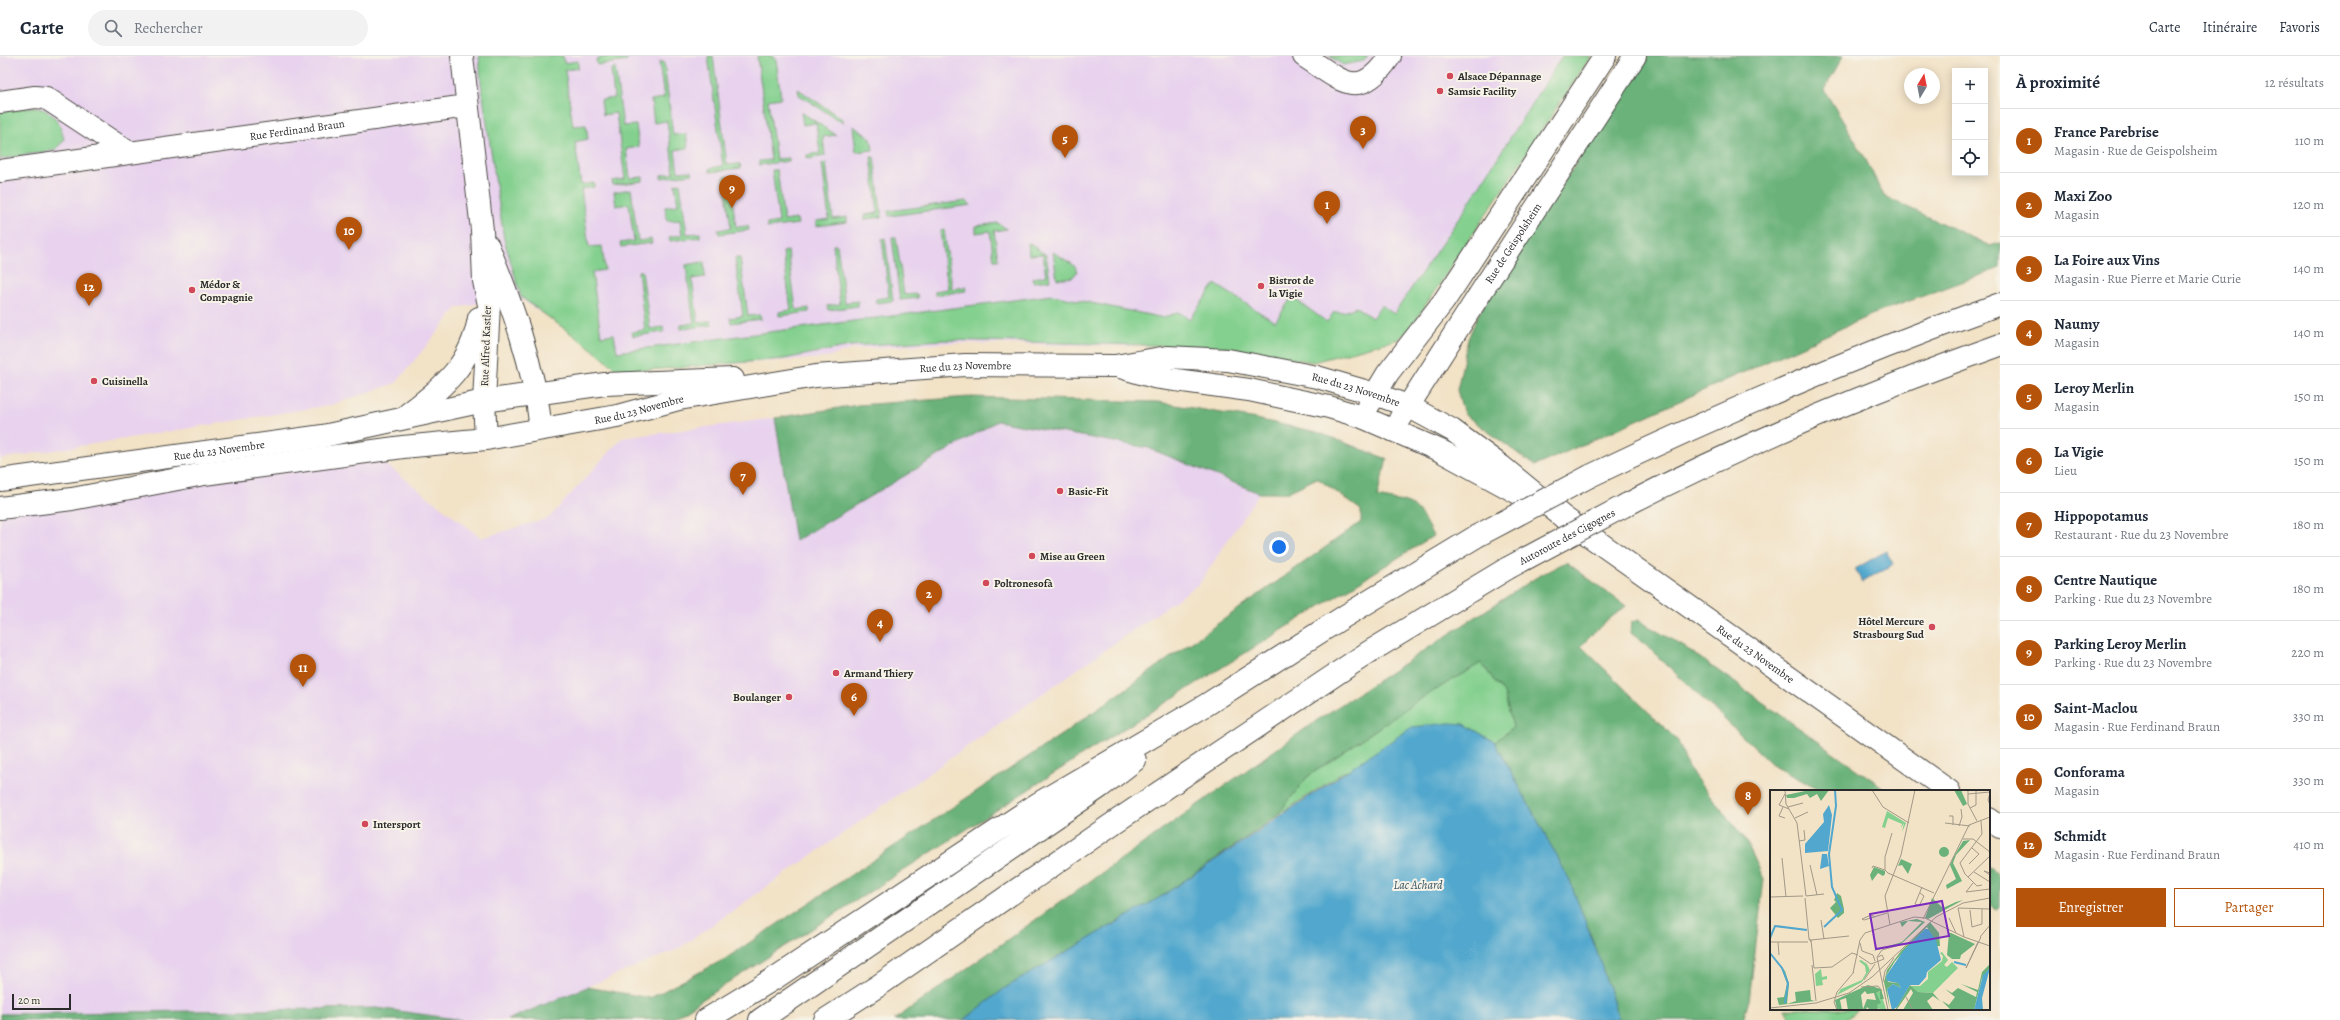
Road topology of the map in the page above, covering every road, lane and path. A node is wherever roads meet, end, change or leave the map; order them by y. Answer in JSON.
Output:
{"nodes":[{"id":1,"x":462,"y":56,"type":"edge"},
{"id":2,"x":1304,"y":56,"type":"edge"},
{"id":3,"x":1390,"y":56,"type":"edge"},
{"id":4,"x":1605,"y":56,"type":"edge"},
{"id":5,"x":1636,"y":56,"type":"edge"},
{"id":6,"x":0,"y":102,"type":"edge"},
{"id":7,"x":467,"y":106,"type":"junction"},
{"id":8,"x":128,"y":152,"type":"junction"},
{"id":9,"x":0,"y":171,"type":"edge"},
{"id":10,"x":482,"y":230,"type":"junction"},
{"id":11,"x":484,"y":281,"type":"junction"},
{"id":12,"x":2000,"y":304,"type":"edge"},
{"id":13,"x":2000,"y":345,"type":"edge"},
{"id":14,"x":1115,"y":366,"type":"junction"},
{"id":15,"x":816,"y":376,"type":"junction"},
{"id":16,"x":538,"y":394,"type":"junction"},
{"id":17,"x":1375,"y":394,"type":"junction"},
{"id":18,"x":484,"y":401,"type":"junction"},
{"id":19,"x":1408,"y":406,"type":"junction"},
{"id":20,"x":404,"y":417,"type":"junction"},
{"id":21,"x":1362,"y":417,"type":"junction"},
{"id":22,"x":541,"y":428,"type":"junction"},
{"id":23,"x":1394,"y":431,"type":"junction"},
{"id":24,"x":486,"y":439,"type":"junction"},
{"id":25,"x":0,"y":480,"type":"edge"},
{"id":26,"x":0,"y":508,"type":"edge"},
{"id":27,"x":1563,"y":517,"type":"junction"},
{"id":28,"x":1206,"y":705,"type":"junction"},
{"id":29,"x":1948,"y":790,"type":"edge"},
{"id":30,"x":1990,"y":820,"type":"edge"},
{"id":31,"x":2000,"y":827,"type":"edge"},
{"id":32,"x":706,"y":1020,"type":"edge"},
{"id":33,"x":760,"y":1020,"type":"edge"},
{"id":34,"x":825,"y":1020,"type":"edge"}],
"edges":[{"from":1,"to":7,"type":"main road","name":"Rue Alfred Kastler"},
{"from":2,"to":3,"type":"main road"},
{"from":4,"to":17,"type":"main road"},
{"from":5,"to":19,"type":"main road","name":"Rue de Geispolsheim"},
{"from":6,"to":8,"type":"main road"},
{"from":7,"to":8,"type":"main road","name":"Rue Ferdinand Braun"},
{"from":7,"to":10,"type":"main road","name":"Rue Alfred Kastler"},
{"from":8,"to":9,"type":"main road","name":"Rue Ferdinand Braun"},
{"from":10,"to":11,"type":"main road","name":"Rue Alfred Kastler"},
{"from":10,"to":16,"type":"main road","name":"Rue Alfred Kastler"},
{"from":11,"to":18,"type":"main road","name":"Rue Alfred Kastler"},
{"from":11,"to":20,"type":"main road"},
{"from":12,"to":28,"type":"main road","bridge":true},
{"from":13,"to":34,"type":"main road","name":"Autoroute des Cigognes","bridge":true},
{"from":14,"to":15,"type":"main road","name":"Rue du 23 Novembre"},
{"from":14,"to":17,"type":"main road","name":"Rue du 23 Novembre"},
{"from":14,"to":21,"type":"main road","name":"Rue du 23 Novembre"},
{"from":15,"to":16,"type":"main road","name":"Rue du 23 Novembre"},
{"from":15,"to":22,"type":"main road","name":"Rue du 23 Novembre"},
{"from":16,"to":18,"type":"main road","name":"Rue du 23 Novembre"},
{"from":16,"to":22,"type":"main road","name":"Rue Alfred Kastler"},
{"from":17,"to":19,"type":"main road","name":"Rue du 23 Novembre"},
{"from":17,"to":21,"type":"main road"},
{"from":18,"to":20,"type":"main road","name":"Rue du 23 Novembre"},
{"from":18,"to":24,"type":"main road","name":"Rue Alfred Kastler"},
{"from":19,"to":23,"type":"main road","name":"Rue de Geispolsheim"},
{"from":19,"to":27,"type":"main road","name":"Rue du 23 Novembre"},
{"from":20,"to":25,"type":"main road","name":"Rue du 23 Novembre"},
{"from":21,"to":23,"type":"main road","name":"Rue du 23 Novembre"},
{"from":22,"to":24,"type":"main road","name":"Rue du 23 Novembre"},
{"from":23,"to":27,"type":"main road","name":"Rue du 23 Novembre"},
{"from":24,"to":26,"type":"main road","name":"Rue du 23 Novembre"},
{"from":27,"to":29,"type":"main road","name":"Rue du 23 Novembre"},
{"from":28,"to":32,"type":"main road"},
{"from":28,"to":33,"type":"main road"},
{"from":30,"to":31,"type":"main road"}]}
